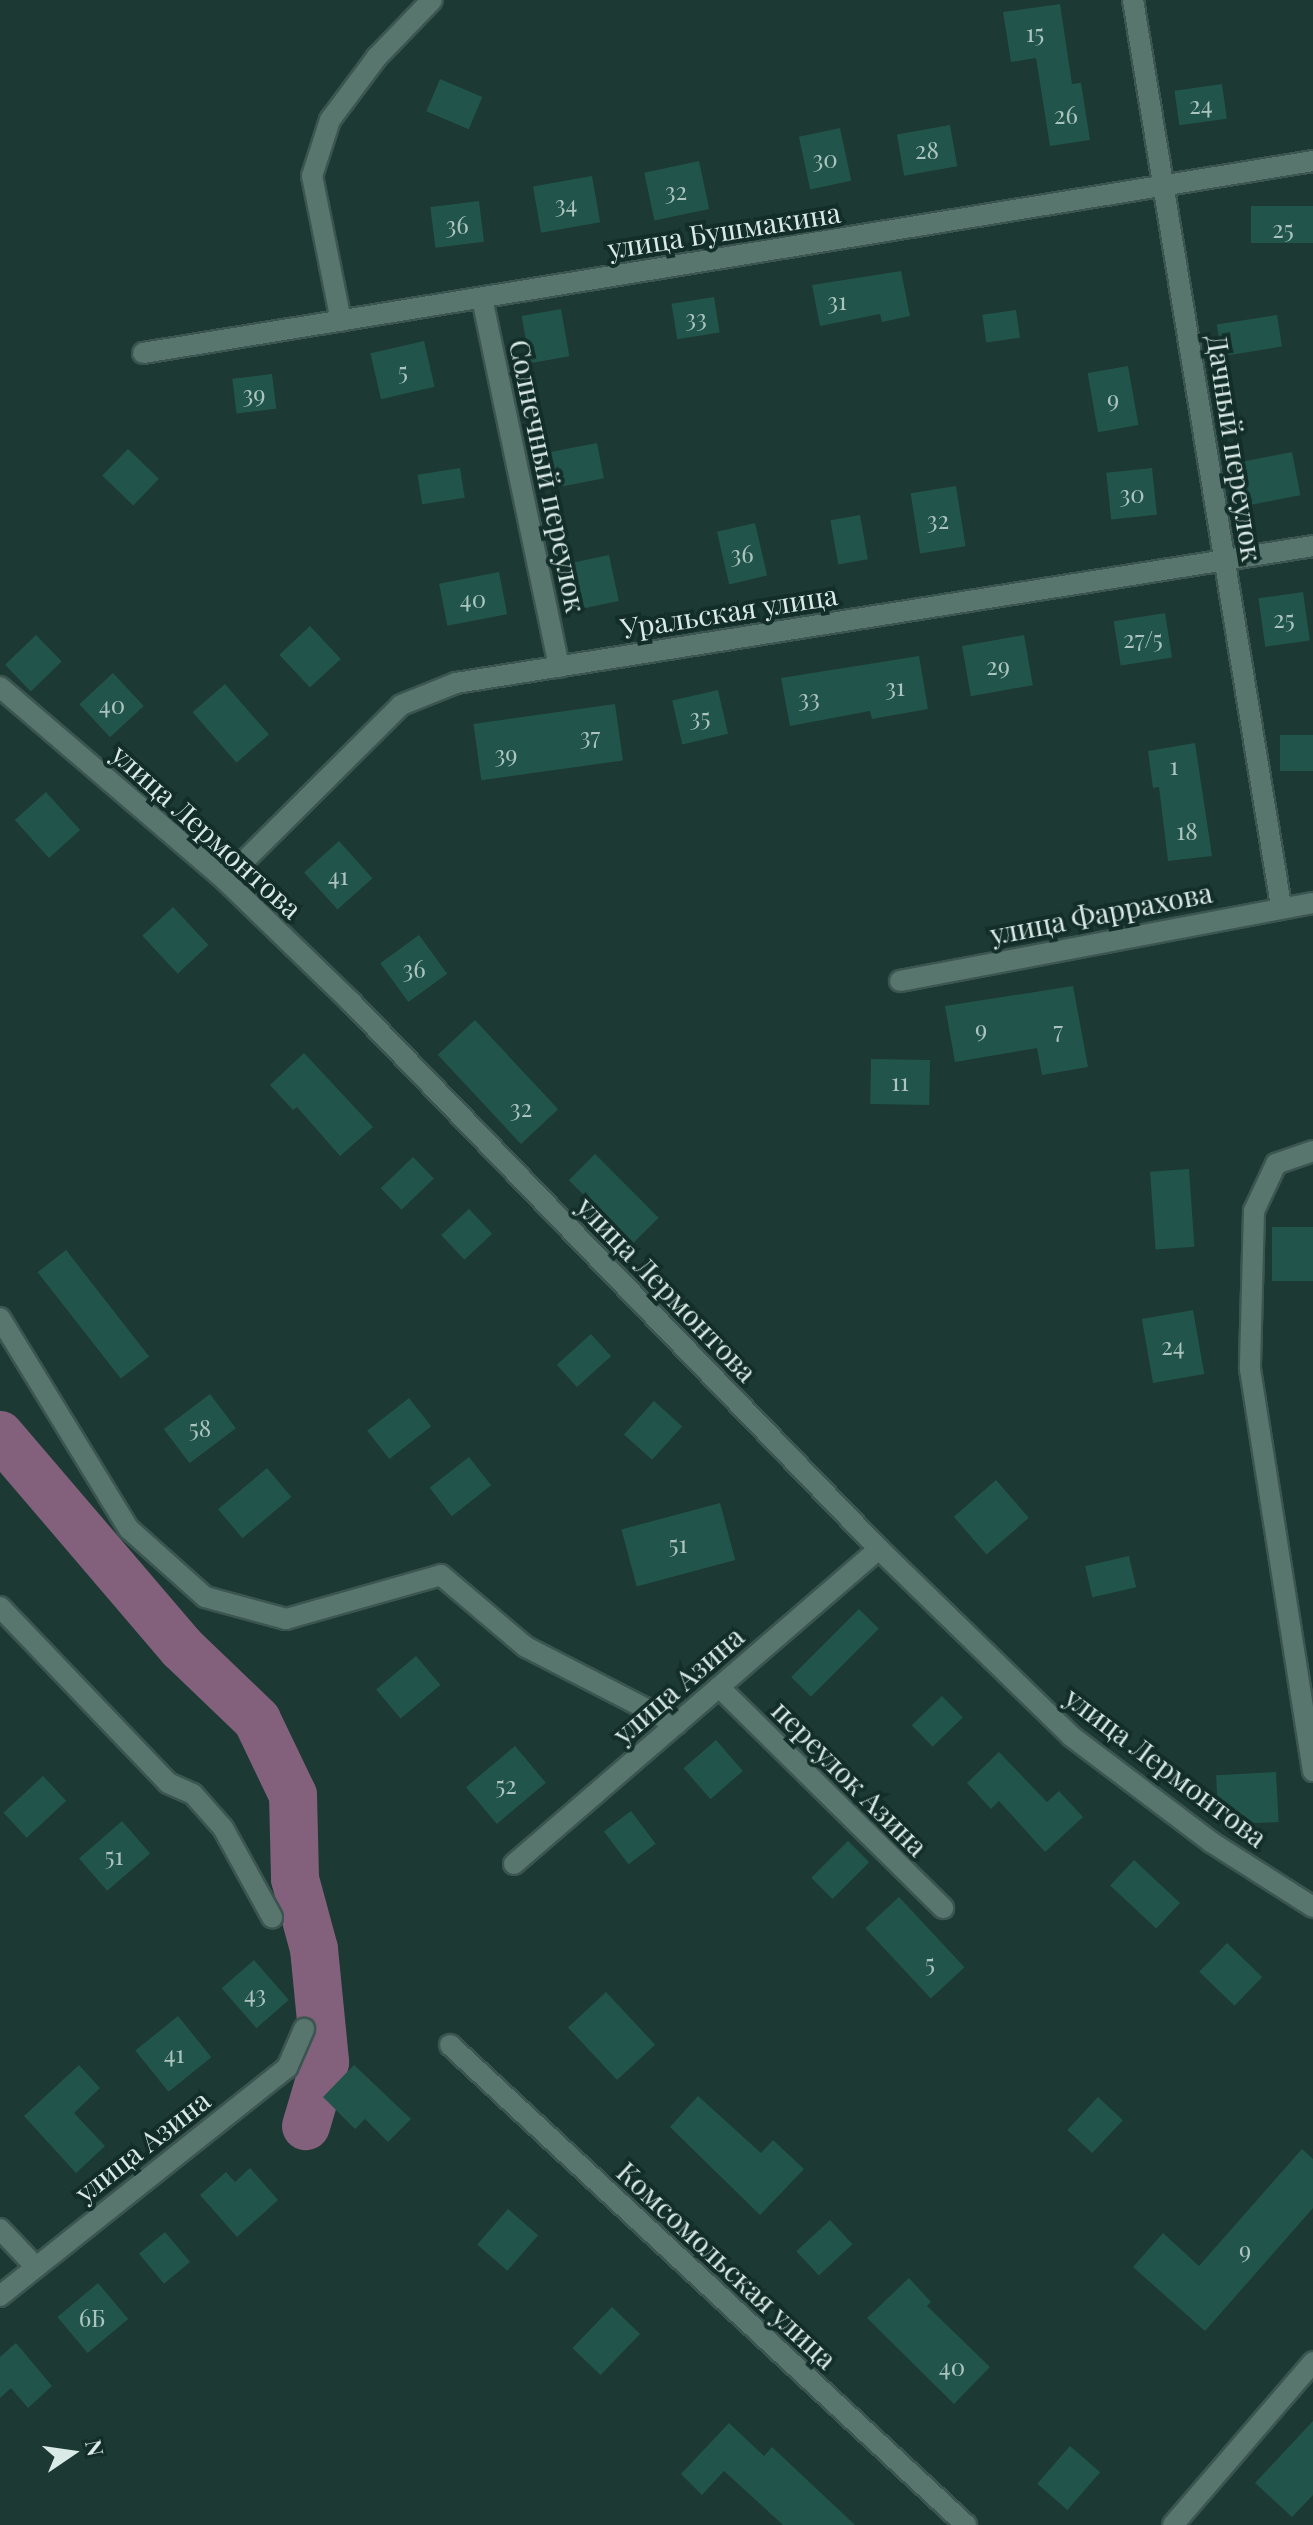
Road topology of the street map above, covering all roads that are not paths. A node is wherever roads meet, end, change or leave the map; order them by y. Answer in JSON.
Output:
{"nodes":[{"id":1,"x":432,"y":0,"type":"edge"},
{"id":2,"x":1133,"y":0,"type":"edge"},
{"id":3,"x":1313,"y":161,"type":"edge"},
{"id":4,"x":1165,"y":187,"type":"junction"},
{"id":5,"x":482,"y":298,"type":"junction"},
{"id":6,"x":341,"y":321,"type":"junction"},
{"id":7,"x":143,"y":353,"type":"dead end"},
{"id":8,"x":1313,"y":546,"type":"edge"},
{"id":9,"x":1225,"y":561,"type":"junction"},
{"id":10,"x":559,"y":667,"type":"junction"},
{"id":11,"x":0,"y":687,"type":"edge"},
{"id":12,"x":225,"y":880,"type":"junction"},
{"id":13,"x":1313,"y":903,"type":"edge"},
{"id":14,"x":1281,"y":906,"type":"junction"},
{"id":15,"x":900,"y":981,"type":"dead end"},
{"id":16,"x":1313,"y":1151,"type":"edge"},
{"id":17,"x":0,"y":1318,"type":"edge"},
{"id":18,"x":879,"y":1549,"type":"junction"},
{"id":19,"x":0,"y":1607,"type":"edge"},
{"id":20,"x":719,"y":1687,"type":"junction"},
{"id":21,"x":676,"y":1724,"type":"junction"},
{"id":22,"x":1313,"y":1771,"type":"edge"},
{"id":23,"x":514,"y":1864,"type":"dead end"},
{"id":24,"x":1313,"y":1907,"type":"edge"},
{"id":25,"x":943,"y":1908,"type":"dead end"},
{"id":26,"x":272,"y":1917,"type":"dead end"},
{"id":27,"x":304,"y":2029,"type":"dead end"},
{"id":28,"x":450,"y":2045,"type":"dead end"},
{"id":29,"x":0,"y":2229,"type":"edge"},
{"id":30,"x":35,"y":2266,"type":"junction"},
{"id":31,"x":0,"y":2296,"type":"edge"},
{"id":32,"x":1313,"y":2362,"type":"edge"},
{"id":33,"x":966,"y":2525,"type":"edge"},
{"id":34,"x":1173,"y":2525,"type":"edge"}],
"edges":[{"from":1,"to":6,"type":"street"},
{"from":2,"to":4,"type":"street","name":"Дачный переулок"},
{"from":3,"to":4,"type":"street","name":"улица Бушмакина"},
{"from":4,"to":5,"type":"street","name":"улица Бушмакина"},
{"from":4,"to":9,"type":"street","name":"Дачный переулок"},
{"from":5,"to":6,"type":"street","name":"улица Бушмакина"},
{"from":5,"to":10,"type":"street","name":"Солнечный переулок"},
{"from":6,"to":7,"type":"street","name":"улица Бушмакина"},
{"from":8,"to":9,"type":"street","name":"Уральская улица"},
{"from":9,"to":10,"type":"street","name":"Уральская улица"},
{"from":9,"to":14,"type":"street","name":"Дачный переулок"},
{"from":10,"to":12,"type":"street","name":"Уральская улица"},
{"from":11,"to":12,"type":"street","name":"улица Лермонтова"},
{"from":12,"to":18,"type":"street","name":"улица Лермонтова"},
{"from":13,"to":14,"type":"street","name":"улица Фаррахова"},
{"from":14,"to":15,"type":"street","name":"улица Фаррахова"},
{"from":16,"to":22,"type":"street"},
{"from":17,"to":21,"type":"street"},
{"from":18,"to":20,"type":"street","name":"улица Азина"},
{"from":18,"to":24,"type":"street","name":"улица Лермонтова"},
{"from":19,"to":26,"type":"street"},
{"from":20,"to":21,"type":"street","name":"улица Азина"},
{"from":20,"to":25,"type":"street","name":"переулок Азина"},
{"from":21,"to":23,"type":"street","name":"улица Азина"},
{"from":27,"to":30,"type":"street","name":"улица Азина"},
{"from":28,"to":33,"type":"street","name":"Комсомольская улица"},
{"from":29,"to":30,"type":"street"},
{"from":30,"to":31,"type":"street","name":"улица Азина"},
{"from":32,"to":34,"type":"street"}]}
